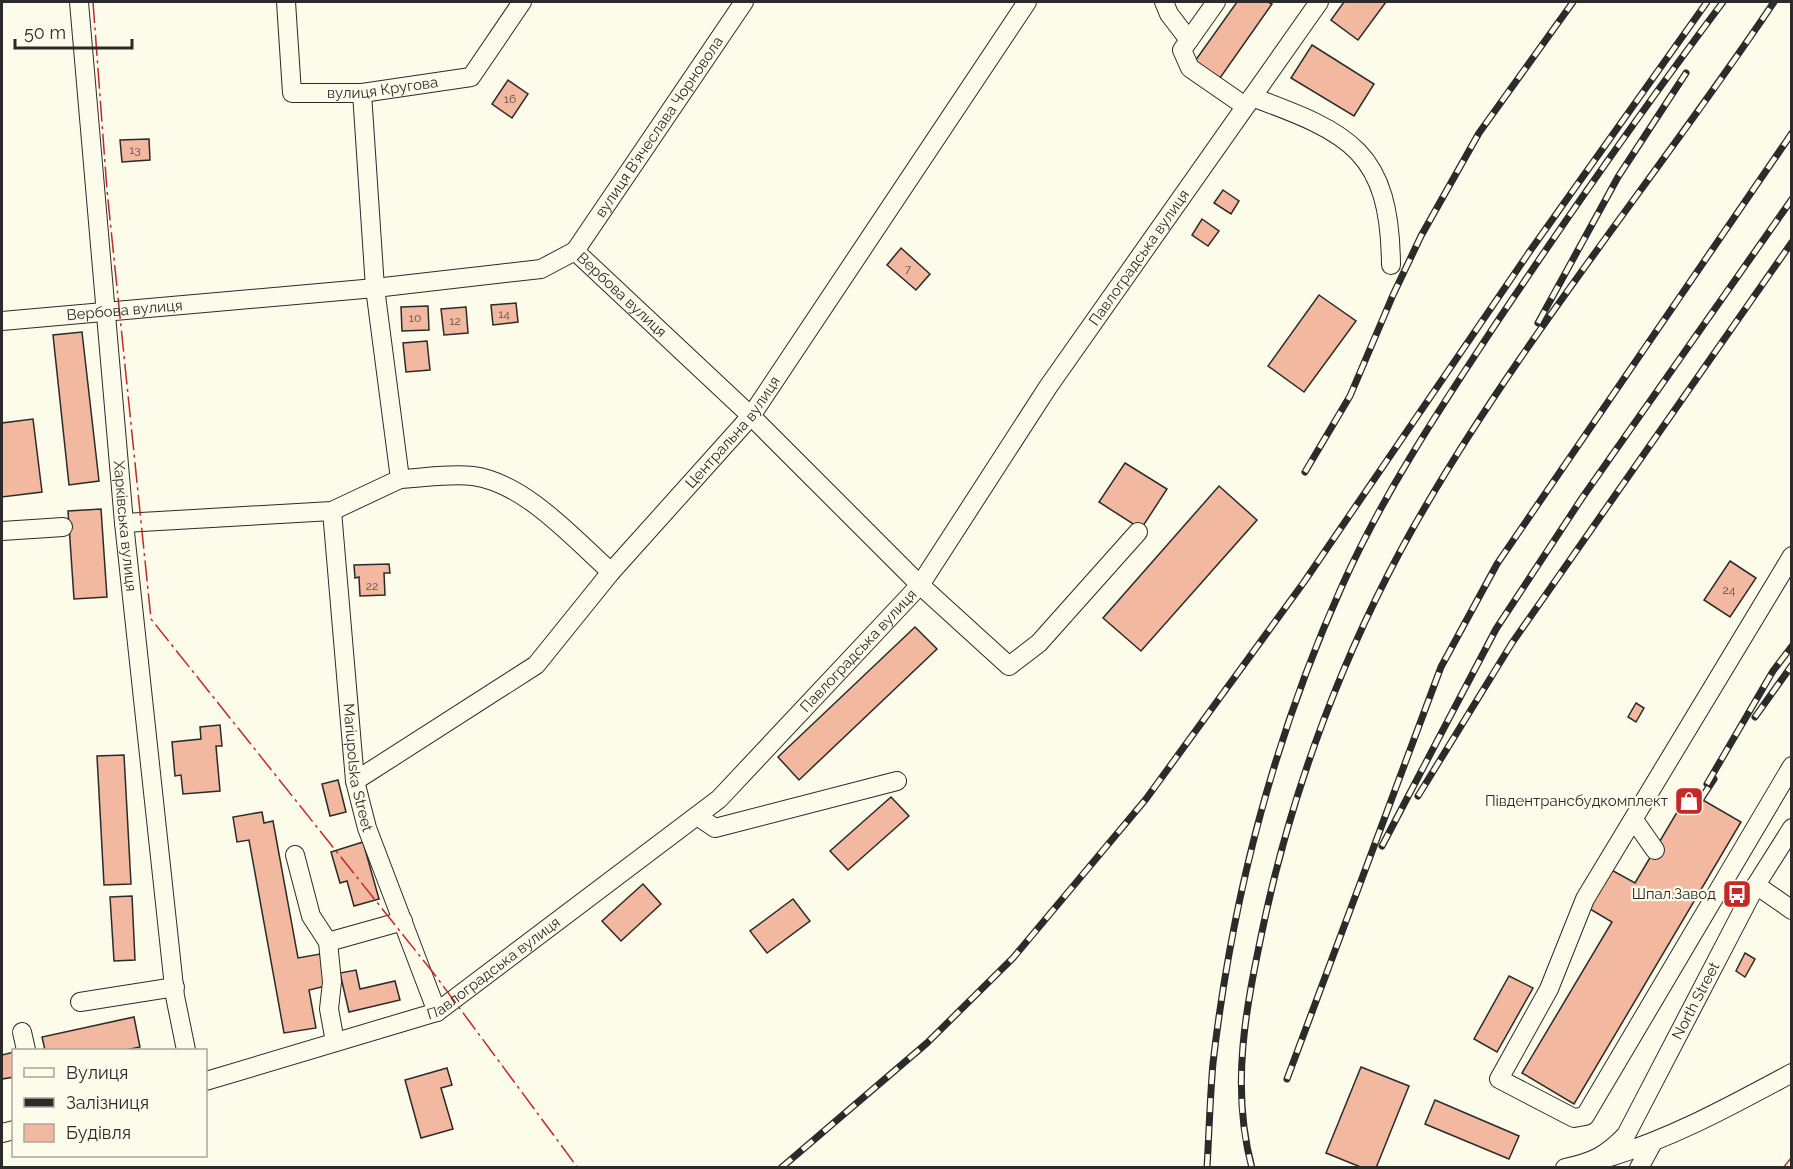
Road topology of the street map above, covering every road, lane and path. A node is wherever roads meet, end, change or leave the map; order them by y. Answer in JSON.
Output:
{"nodes":[{"id":1,"x":79,"y":2,"type":"edge"},
{"id":2,"x":286,"y":2,"type":"edge"},
{"id":3,"x":522,"y":2,"type":"edge"},
{"id":4,"x":744,"y":2,"type":"edge"},
{"id":5,"x":1027,"y":2,"type":"edge"},
{"id":6,"x":1164,"y":2,"type":"edge"},
{"id":7,"x":1216,"y":2,"type":"edge"},
{"id":8,"x":1319,"y":2,"type":"edge"},
{"id":9,"x":1189,"y":40,"type":"junction"},
{"id":10,"x":362,"y":93,"type":"junction"},
{"id":11,"x":1249,"y":102,"type":"junction"},
{"id":12,"x":574,"y":250,"type":"junction"},
{"id":13,"x":1391,"y":265,"type":"dead end"},
{"id":14,"x":375,"y":288,"type":"junction"},
{"id":15,"x":105,"y":311,"type":"junction"},
{"id":16,"x":2,"y":321,"type":"edge"},
{"id":17,"x":751,"y":417,"type":"junction"},
{"id":18,"x":400,"y":479,"type":"junction"},
{"id":19,"x":332,"y":511,"type":"junction"},
{"id":20,"x":124,"y":523,"type":"junction"},
{"id":21,"x":63,"y":527,"type":"dead end"},
{"id":22,"x":2,"y":531,"type":"edge"},
{"id":23,"x":1137,"y":532,"type":"dead end"},
{"id":24,"x":1791,"y":556,"type":"edge"},
{"id":25,"x":611,"y":572,"type":"junction"},
{"id":26,"x":920,"y":585,"type":"junction"},
{"id":27,"x":1791,"y":766,"type":"edge"},
{"id":28,"x":356,"y":781,"type":"junction"},
{"id":29,"x":897,"y":781,"type":"dead end"},
{"id":30,"x":697,"y":816,"type":"junction"},
{"id":31,"x":1634,"y":820,"type":"junction"},
{"id":32,"x":1791,"y":828,"type":"edge"},
{"id":33,"x":1655,"y":850,"type":"dead end"},
{"id":34,"x":295,"y":855,"type":"dead end"},
{"id":35,"x":1756,"y":885,"type":"junction"},
{"id":36,"x":1791,"y":910,"type":"edge"},
{"id":37,"x":403,"y":921,"type":"junction"},
{"id":38,"x":328,"y":942,"type":"junction"},
{"id":39,"x":175,"y":987,"type":"junction"},
{"id":40,"x":80,"y":1002,"type":"dead end"},
{"id":41,"x":437,"y":1012,"type":"junction"},
{"id":42,"x":22,"y":1032,"type":"dead end"},
{"id":43,"x":335,"y":1042,"type":"junction"},
{"id":44,"x":26,"y":1049,"type":"edge"},
{"id":45,"x":186,"y":1049,"type":"edge"},
{"id":46,"x":1791,"y":1073,"type":"edge"},
{"id":47,"x":207,"y":1081,"type":"edge"},
{"id":48,"x":1652,"y":1144,"type":"junction"},
{"id":49,"x":1591,"y":1163,"type":"junction"},
{"id":50,"x":1566,"y":1167,"type":"edge"},
{"id":51,"x":1639,"y":1167,"type":"edge"}],
"edges":[{"from":1,"to":15,"type":"street","name":"Харківська вулиця"},
{"from":2,"to":10,"type":"street","name":"вулиця Кругова"},
{"from":3,"to":10,"type":"street","name":"вулиця Кругова"},
{"from":4,"to":12,"type":"street","name":"вулиця В'ячеслава Чорновола"},
{"from":5,"to":17,"type":"street","name":"Центральна вулиця"},
{"from":6,"to":9,"type":"street"},
{"from":7,"to":9,"type":"street"},
{"from":8,"to":11,"type":"street","name":"Павлоградська вулиця"},
{"from":9,"to":11,"type":"street"},
{"from":10,"to":14,"type":"street"},
{"from":11,"to":13,"type":"street"},
{"from":11,"to":26,"type":"street","name":"Павлоградська вулиця"},
{"from":12,"to":14,"type":"street","name":"Вербова вулиця"},
{"from":12,"to":17,"type":"street","name":"Вербова вулиця"},
{"from":14,"to":15,"type":"street","name":"Вербова вулиця"},
{"from":14,"to":18,"type":"street"},
{"from":15,"to":16,"type":"street","name":"Вербова вулиця"},
{"from":15,"to":20,"type":"street","name":"Харківська вулиця"},
{"from":17,"to":25,"type":"street","name":"Центральна вулиця"},
{"from":17,"to":26,"type":"street","name":"Вербова вулиця"},
{"from":18,"to":19,"type":"street"},
{"from":18,"to":25,"type":"street"},
{"from":19,"to":20,"type":"street"},
{"from":19,"to":28,"type":"street","name":"Mariupolska Street"},
{"from":20,"to":39,"type":"street","name":"Харківська вулиця"},
{"from":21,"to":22,"type":"street"},
{"from":23,"to":26,"type":"street","name":"Вербова вулиця"},
{"from":24,"to":31,"type":"street"},
{"from":25,"to":28,"type":"street","name":"Центральна вулиця"},
{"from":26,"to":30,"type":"street","name":"Павлоградська вулиця"},
{"from":27,"to":31,"type":"street"},
{"from":28,"to":37,"type":"street","name":"Mariupolska Street"},
{"from":29,"to":30,"type":"street"},
{"from":30,"to":41,"type":"street","name":"Павлоградська вулиця"},
{"from":31,"to":33,"type":"street"},
{"from":32,"to":35,"type":"street","name":"North Street"},
{"from":34,"to":38,"type":"street"},
{"from":35,"to":36,"type":"street"},
{"from":35,"to":49,"type":"street","name":"North Street"},
{"from":37,"to":38,"type":"street"},
{"from":37,"to":41,"type":"street","name":"Mariupolska Street"},
{"from":38,"to":43,"type":"street"},
{"from":39,"to":40,"type":"street"},
{"from":39,"to":45,"type":"street","name":"Харківська вулиця"},
{"from":41,"to":43,"type":"street","name":"Павлоградська вулиця"},
{"from":42,"to":44,"type":"street"},
{"from":43,"to":47,"type":"street","name":"Павлоградська вулиця"},
{"from":46,"to":48,"type":"street"},
{"from":48,"to":49,"type":"street"},
{"from":48,"to":51,"type":"street"},
{"from":49,"to":50,"type":"street"}]}
